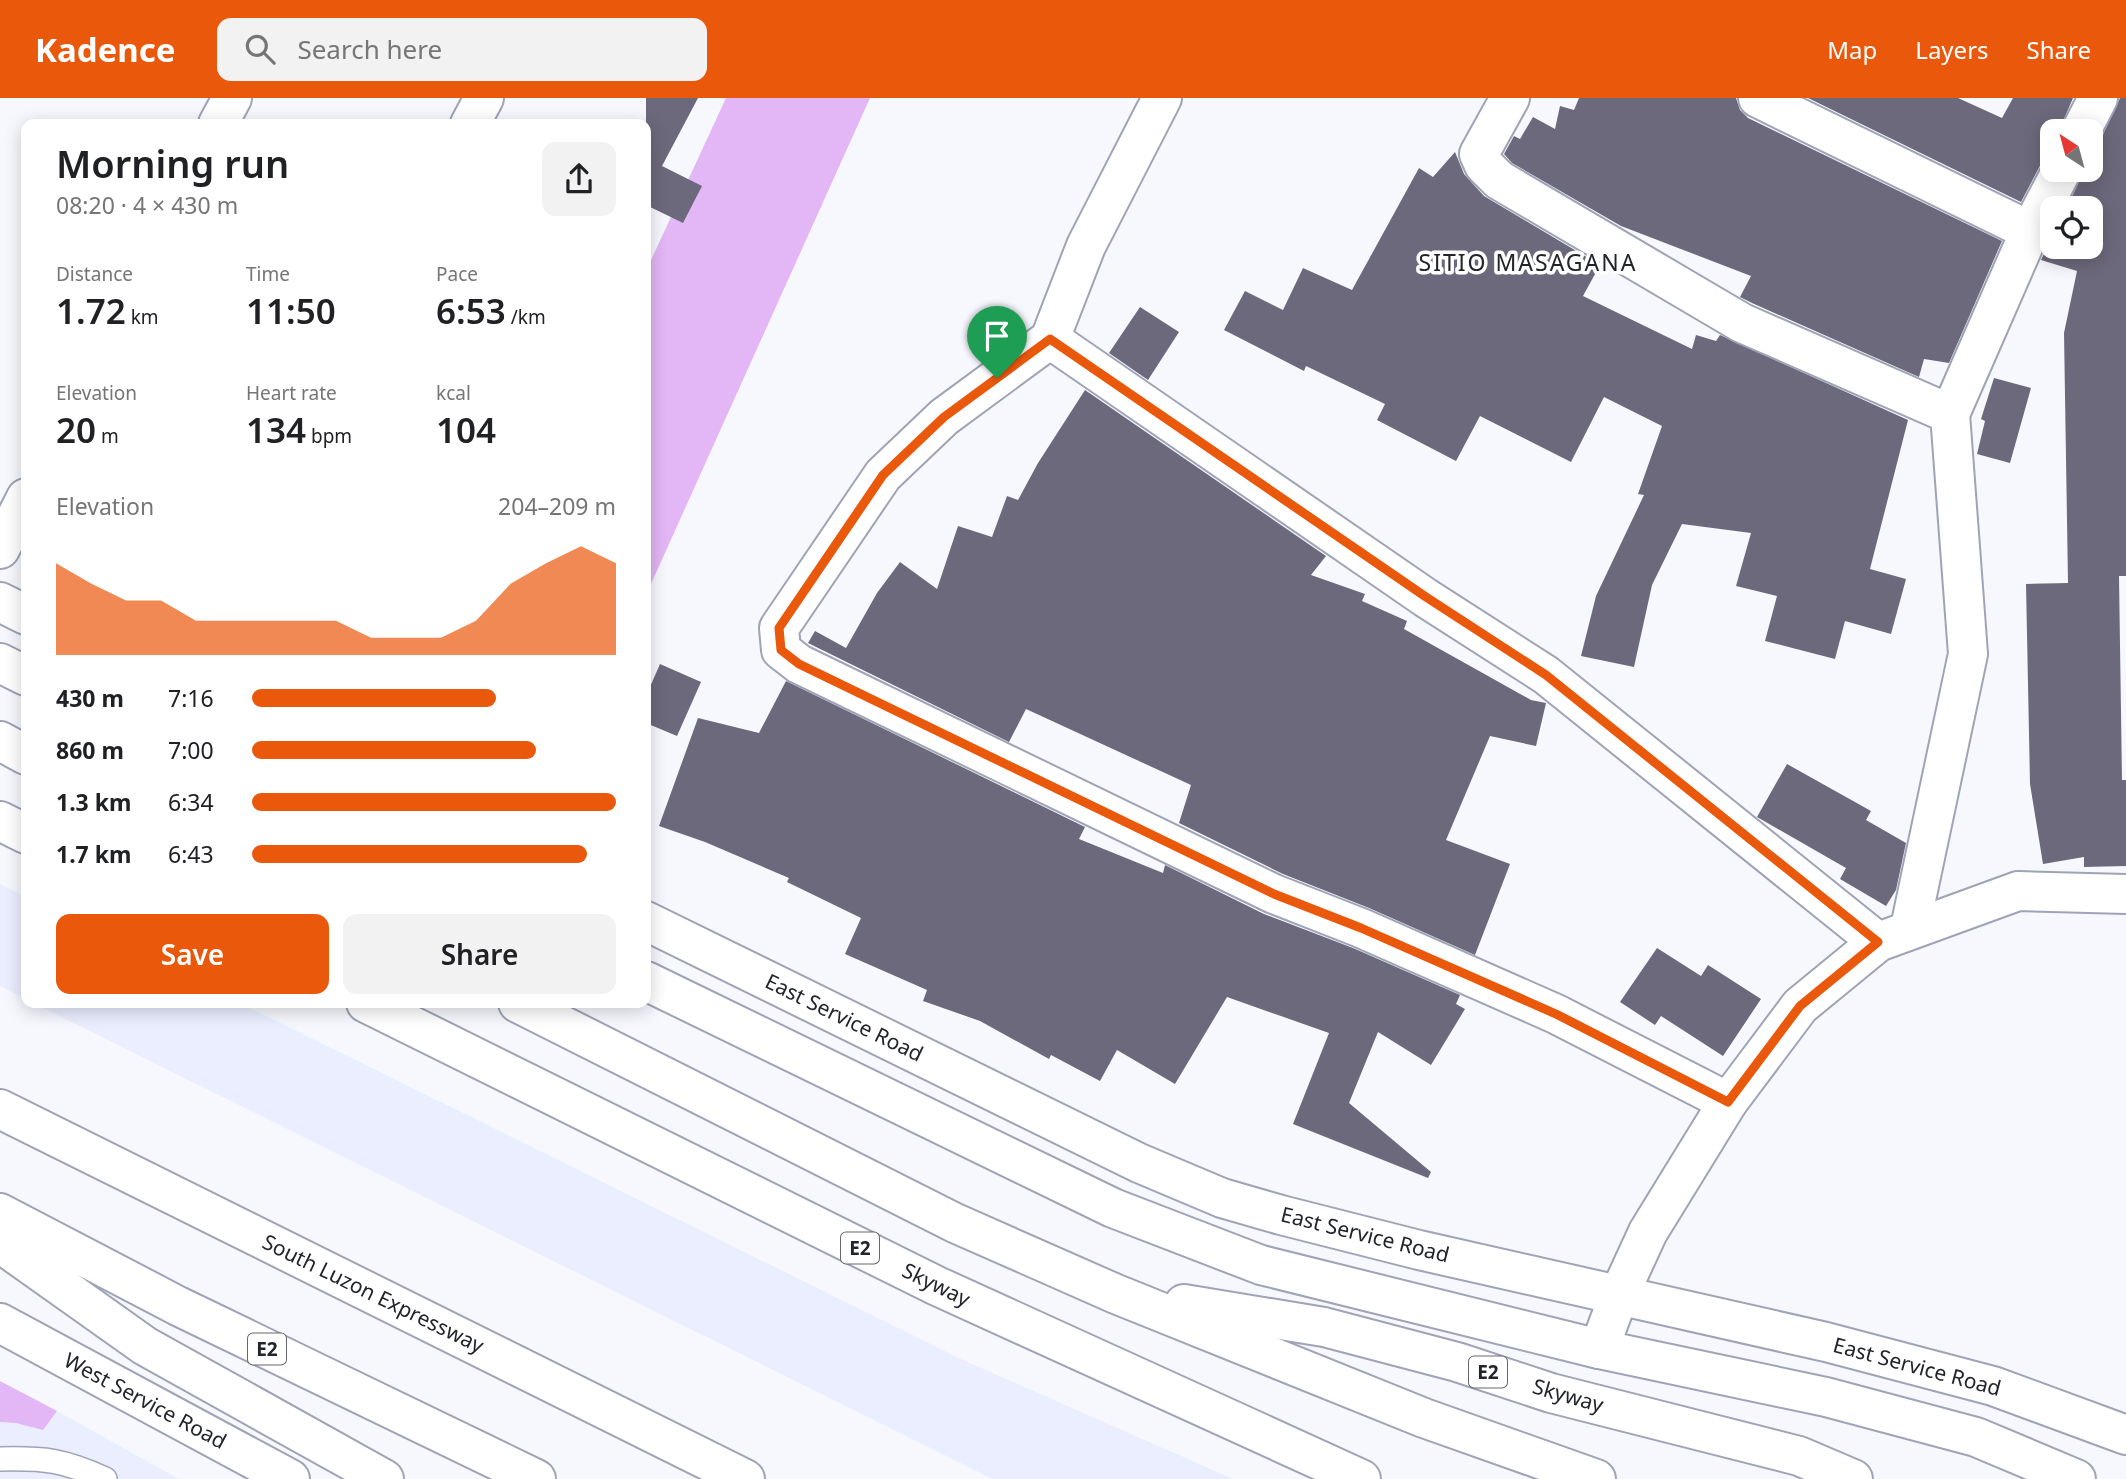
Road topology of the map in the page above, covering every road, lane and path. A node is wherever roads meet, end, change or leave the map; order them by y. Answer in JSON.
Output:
{"nodes":[{"id":1,"x":232,"y":98,"type":"edge"},
{"id":2,"x":484,"y":98,"type":"edge"},
{"id":3,"x":1162,"y":98,"type":"edge"},
{"id":4,"x":1510,"y":98,"type":"edge"},
{"id":5,"x":1758,"y":98,"type":"edge"},
{"id":6,"x":2098,"y":98,"type":"edge"},
{"id":7,"x":221,"y":119,"type":"edge"},
{"id":8,"x":473,"y":119,"type":"edge"},
{"id":9,"x":2087,"y":119,"type":"edge"},
{"id":10,"x":2056,"y":182,"type":"edge"},
{"id":11,"x":2031,"y":230,"type":"junction"},
{"id":12,"x":1050,"y":339,"type":"junction"},
{"id":13,"x":1950,"y":414,"type":"junction"},
{"id":14,"x":21,"y":508,"type":"edge"},
{"id":15,"x":0,"y":549,"type":"edge"},
{"id":16,"x":0,"y":602,"type":"edge"},
{"id":17,"x":21,"y":612,"type":"edge"},
{"id":18,"x":0,"y":663,"type":"edge"},
{"id":19,"x":21,"y":674,"type":"edge"},
{"id":20,"x":0,"y":741,"type":"edge"},
{"id":21,"x":21,"y":752,"type":"edge"},
{"id":22,"x":0,"y":821,"type":"edge"},
{"id":23,"x":21,"y":832,"type":"edge"},
{"id":24,"x":2126,"y":894,"type":"edge"},
{"id":25,"x":651,"y":923,"type":"edge"},
{"id":26,"x":1894,"y":935,"type":"junction"},
{"id":27,"x":651,"y":983,"type":"edge"},
{"id":28,"x":376,"y":1008,"type":"edge"},
{"id":29,"x":527,"y":1008,"type":"edge"},
{"id":30,"x":1728,"y":1102,"type":"junction"},
{"id":31,"x":0,"y":1109,"type":"edge"},
{"id":32,"x":0,"y":1213,"type":"edge"},
{"id":33,"x":0,"y":1243,"type":"edge"},
{"id":34,"x":1116,"y":1294,"type":"junction"},
{"id":35,"x":1619,"y":1295,"type":"junction"},
{"id":36,"x":0,"y":1323,"type":"edge"},
{"id":37,"x":1599,"y":1349,"type":"junction"},
{"id":38,"x":2126,"y":1436,"type":"edge"},
{"id":39,"x":0,"y":1459,"type":"edge"},
{"id":40,"x":105,"y":1479,"type":"edge"},
{"id":41,"x":290,"y":1479,"type":"edge"},
{"id":42,"x":384,"y":1479,"type":"edge"},
{"id":43,"x":536,"y":1479,"type":"edge"},
{"id":44,"x":745,"y":1479,"type":"edge"},
{"id":45,"x":1361,"y":1479,"type":"edge"},
{"id":46,"x":1596,"y":1479,"type":"edge"},
{"id":47,"x":1853,"y":1479,"type":"edge"},
{"id":48,"x":2076,"y":1479,"type":"edge"}],
"edges":[{"from":1,"to":7,"type":"main road"},
{"from":2,"to":8,"type":"main road"},
{"from":3,"to":12,"type":"main road"},
{"from":4,"to":13,"type":"main road"},
{"from":5,"to":11,"type":"main road"},
{"from":6,"to":9,"type":"main road"},
{"from":10,"to":11,"type":"main road"},
{"from":11,"to":13,"type":"main road"},
{"from":12,"to":26,"type":"main road"},
{"from":12,"to":30,"type":"main road"},
{"from":13,"to":26,"type":"main road"},
{"from":14,"to":15,"type":"main road"},
{"from":16,"to":17,"type":"main road"},
{"from":18,"to":19,"type":"main road"},
{"from":20,"to":21,"type":"main road"},
{"from":22,"to":23,"type":"main road"},
{"from":24,"to":26,"type":"main road"},
{"from":25,"to":35,"type":"main road","name":"East Service Road"},
{"from":26,"to":30,"type":"main road"},
{"from":27,"to":37,"type":"main road"},
{"from":28,"to":45,"type":"main road","name":"Skyway","number":"E2"},
{"from":29,"to":34,"type":"main road","name":"Skyway","number":"E2"},
{"from":30,"to":35,"type":"main road"},
{"from":31,"to":44,"type":"main road","name":"South Luzon Expressway"},
{"from":32,"to":43,"type":"main road","number":"E2"},
{"from":33,"to":42,"type":"main road"},
{"from":34,"to":46,"type":"main road","name":"Skyway","number":"E2"},
{"from":34,"to":47,"type":"main road","name":"Skyway","number":"E2"},
{"from":35,"to":37,"type":"main road"},
{"from":35,"to":38,"type":"main road","name":"East Service Road"},
{"from":36,"to":41,"type":"main road","name":"West Service Road"},
{"from":37,"to":48,"type":"main road"},
{"from":39,"to":40,"type":"lane"}]}
